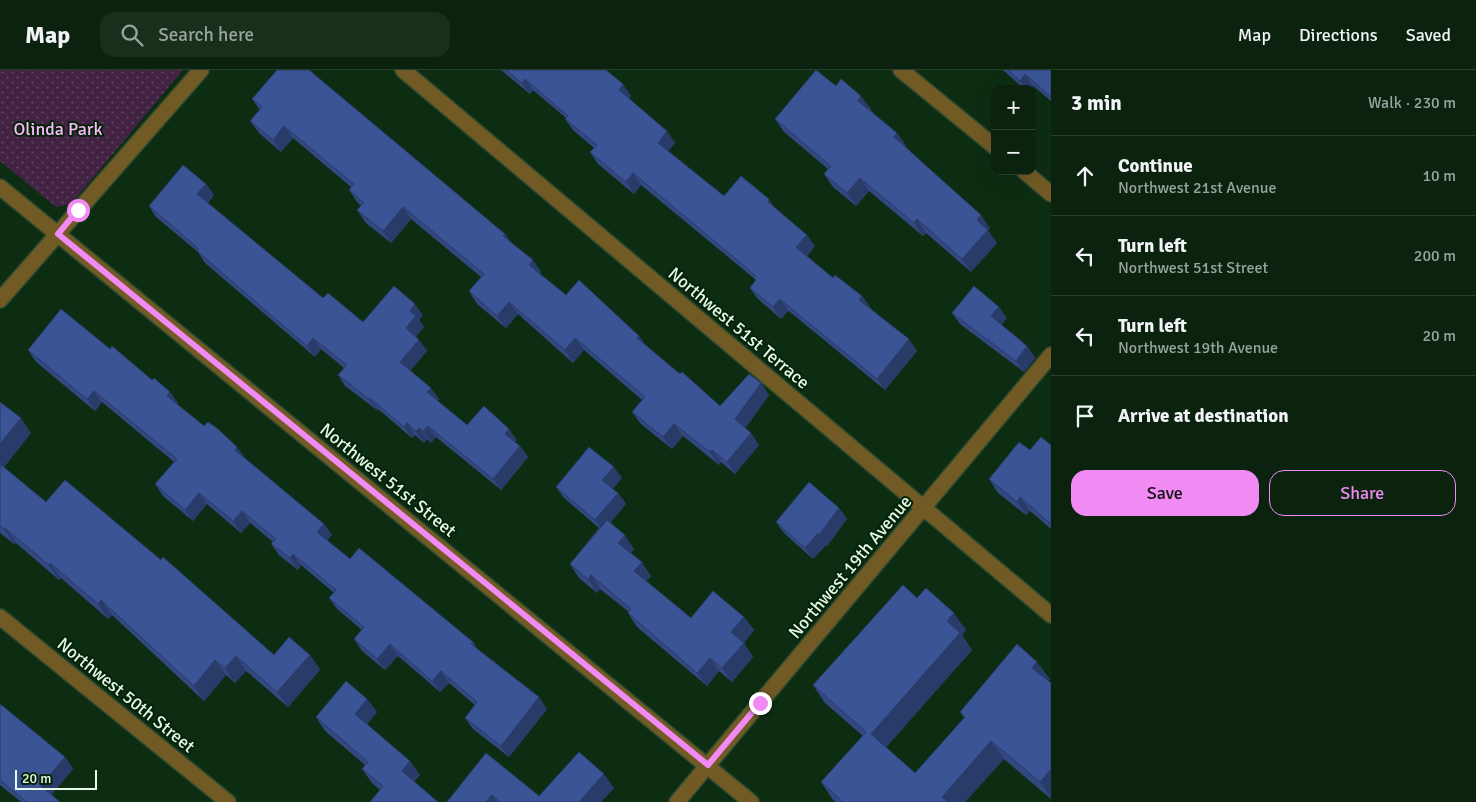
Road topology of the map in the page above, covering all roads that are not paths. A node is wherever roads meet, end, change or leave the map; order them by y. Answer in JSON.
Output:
{"nodes":[{"id":1,"x":201,"y":70,"type":"edge"},
{"id":2,"x":403,"y":70,"type":"edge"},
{"id":3,"x":902,"y":70,"type":"edge"},
{"id":4,"x":991,"y":144,"type":"edge"},
{"id":5,"x":1029,"y":175,"type":"edge"},
{"id":6,"x":0,"y":187,"type":"edge"},
{"id":7,"x":1051,"y":194,"type":"edge"},
{"id":8,"x":58,"y":234,"type":"junction"},
{"id":9,"x":0,"y":300,"type":"edge"},
{"id":10,"x":1051,"y":355,"type":"edge"},
{"id":11,"x":924,"y":508,"type":"junction"},
{"id":12,"x":1051,"y":615,"type":"edge"},
{"id":13,"x":0,"y":617,"type":"edge"},
{"id":14,"x":708,"y":765,"type":"junction"},
{"id":15,"x":228,"y":802,"type":"edge"},
{"id":16,"x":677,"y":802,"type":"edge"},
{"id":17,"x":752,"y":802,"type":"edge"}],
"edges":[{"from":1,"to":8,"type":"street"},
{"from":2,"to":11,"type":"street","name":"Northwest 51st Terrace"},
{"from":3,"to":4,"type":"street"},
{"from":5,"to":7,"type":"street"},
{"from":6,"to":8,"type":"street","name":"Northwest 51st Street"},
{"from":8,"to":9,"type":"street"},
{"from":8,"to":14,"type":"street","name":"Northwest 51st Street"},
{"from":10,"to":11,"type":"street","name":"Northwest 19th Avenue"},
{"from":11,"to":12,"type":"street","name":"Northwest 51st Terrace"},
{"from":11,"to":14,"type":"street","name":"Northwest 19th Avenue"},
{"from":13,"to":15,"type":"street","name":"Northwest 50th Street"},
{"from":14,"to":16,"type":"street","name":"Northwest 19th Avenue"},
{"from":14,"to":17,"type":"street","name":"Northwest 51st Street"}]}
